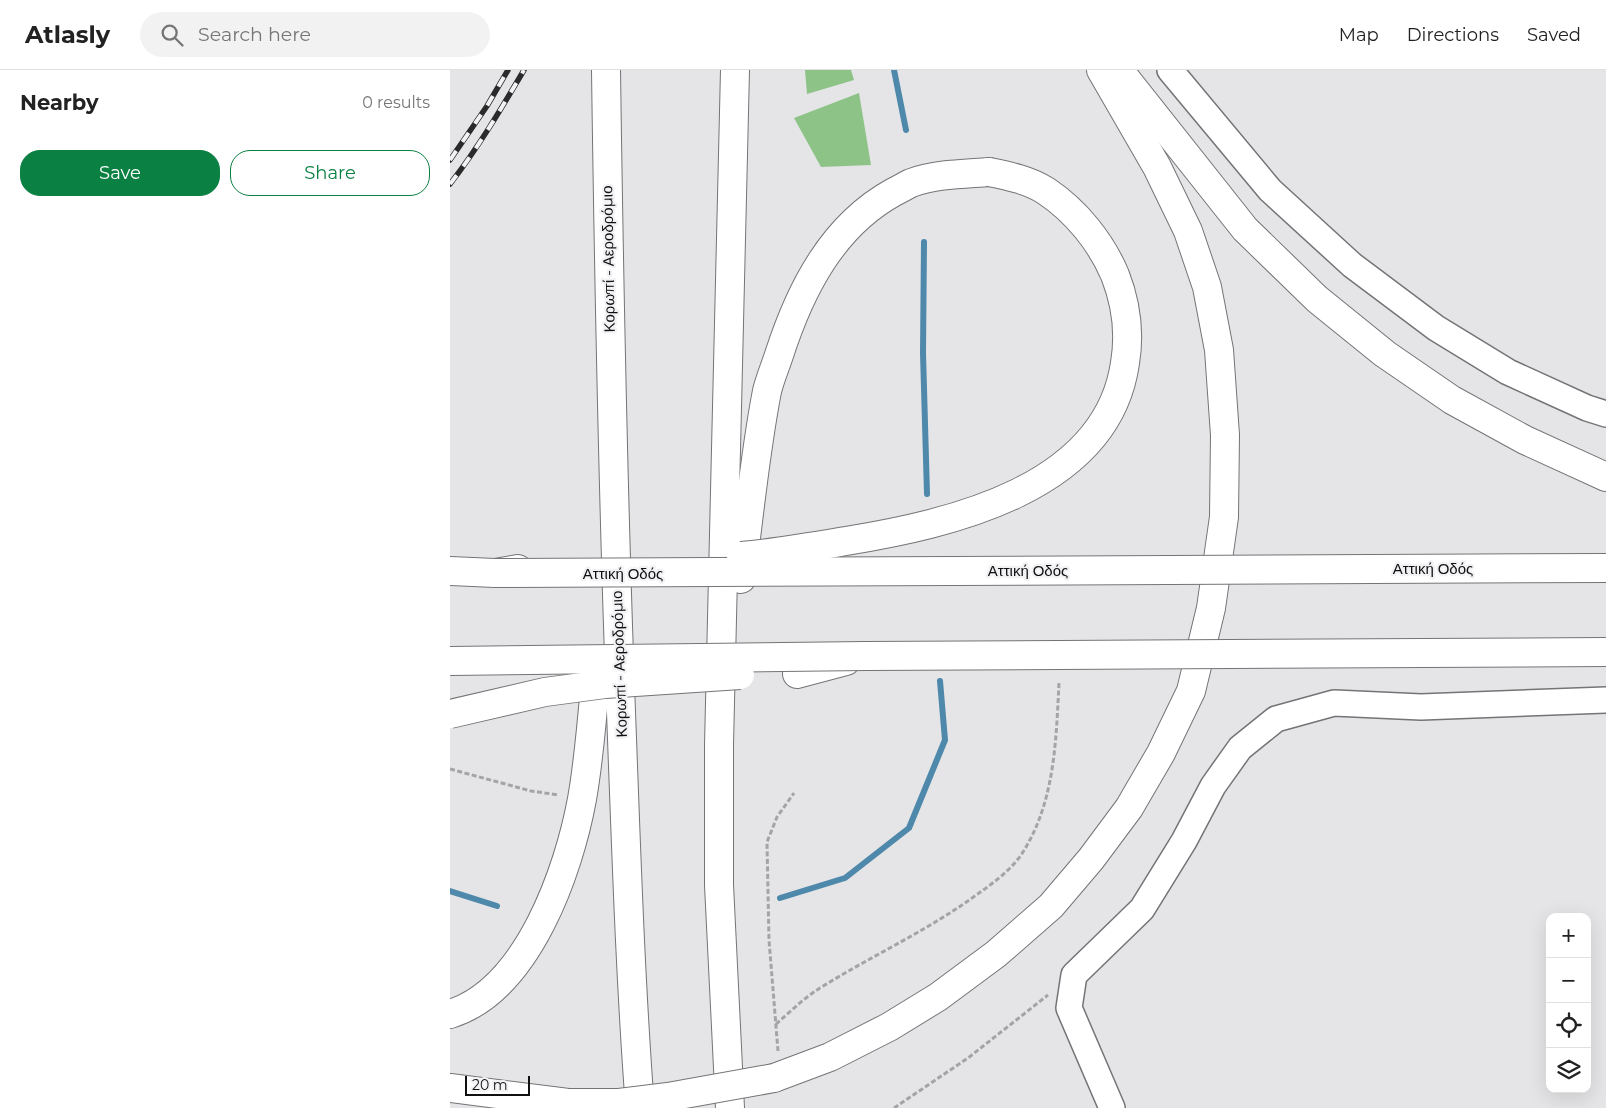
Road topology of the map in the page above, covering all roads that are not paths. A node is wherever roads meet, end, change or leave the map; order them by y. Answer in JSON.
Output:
{"nodes":[{"id":1,"x":606,"y":70,"type":"edge"},
{"id":2,"x":734,"y":70,"type":"edge"},
{"id":3,"x":1101,"y":70,"type":"edge"},
{"id":4,"x":1119,"y":70,"type":"edge"},
{"id":5,"x":1170,"y":70,"type":"edge"},
{"id":6,"x":1606,"y":414,"type":"edge"},
{"id":7,"x":1606,"y":477,"type":"edge"},
{"id":8,"x":614,"y":522,"type":"junction"},
{"id":9,"x":1606,"y":568,"type":"edge"},
{"id":10,"x":450,"y":571,"type":"edge"},
{"id":11,"x":495,"y":573,"type":"junction"},
{"id":12,"x":1606,"y":652,"type":"edge"},
{"id":13,"x":866,"y":656,"type":"junction"},
{"id":14,"x":450,"y":661,"type":"edge"},
{"id":15,"x":1606,"y":700,"type":"edge"},
{"id":16,"x":450,"y":714,"type":"edge"},
{"id":17,"x":719,"y":745,"type":"junction"},
{"id":18,"x":450,"y":1014,"type":"edge"},
{"id":19,"x":450,"y":1088,"type":"edge"},
{"id":20,"x":640,"y":1108,"type":"edge"},
{"id":21,"x":730,"y":1108,"type":"edge"},
{"id":22,"x":1112,"y":1108,"type":"edge"}],
"edges":[{"from":1,"to":8,"type":"highway","name":"Κορωπί - Αεροδρόμιο"},
{"from":2,"to":17,"type":"highway"},
{"from":3,"to":19,"type":"highway","bridge":true},
{"from":4,"to":7,"type":"highway"},
{"from":5,"to":6,"type":"street"},
{"from":8,"to":18,"type":"highway"},
{"from":8,"to":20,"type":"highway","name":"Κορωπί - Αεροδρόμιο"},
{"from":9,"to":11,"type":"highway","name":"Αττική Οδός","bridge":true},
{"from":10,"to":11,"type":"highway","name":"Αττική Οδός"},
{"from":11,"to":17,"type":"highway","bridge":true},
{"from":12,"to":13,"type":"highway","bridge":true},
{"from":13,"to":14,"type":"highway","bridge":true},
{"from":13,"to":16,"type":"highway","bridge":true},
{"from":15,"to":22,"type":"street"},
{"from":17,"to":21,"type":"highway"}]}
